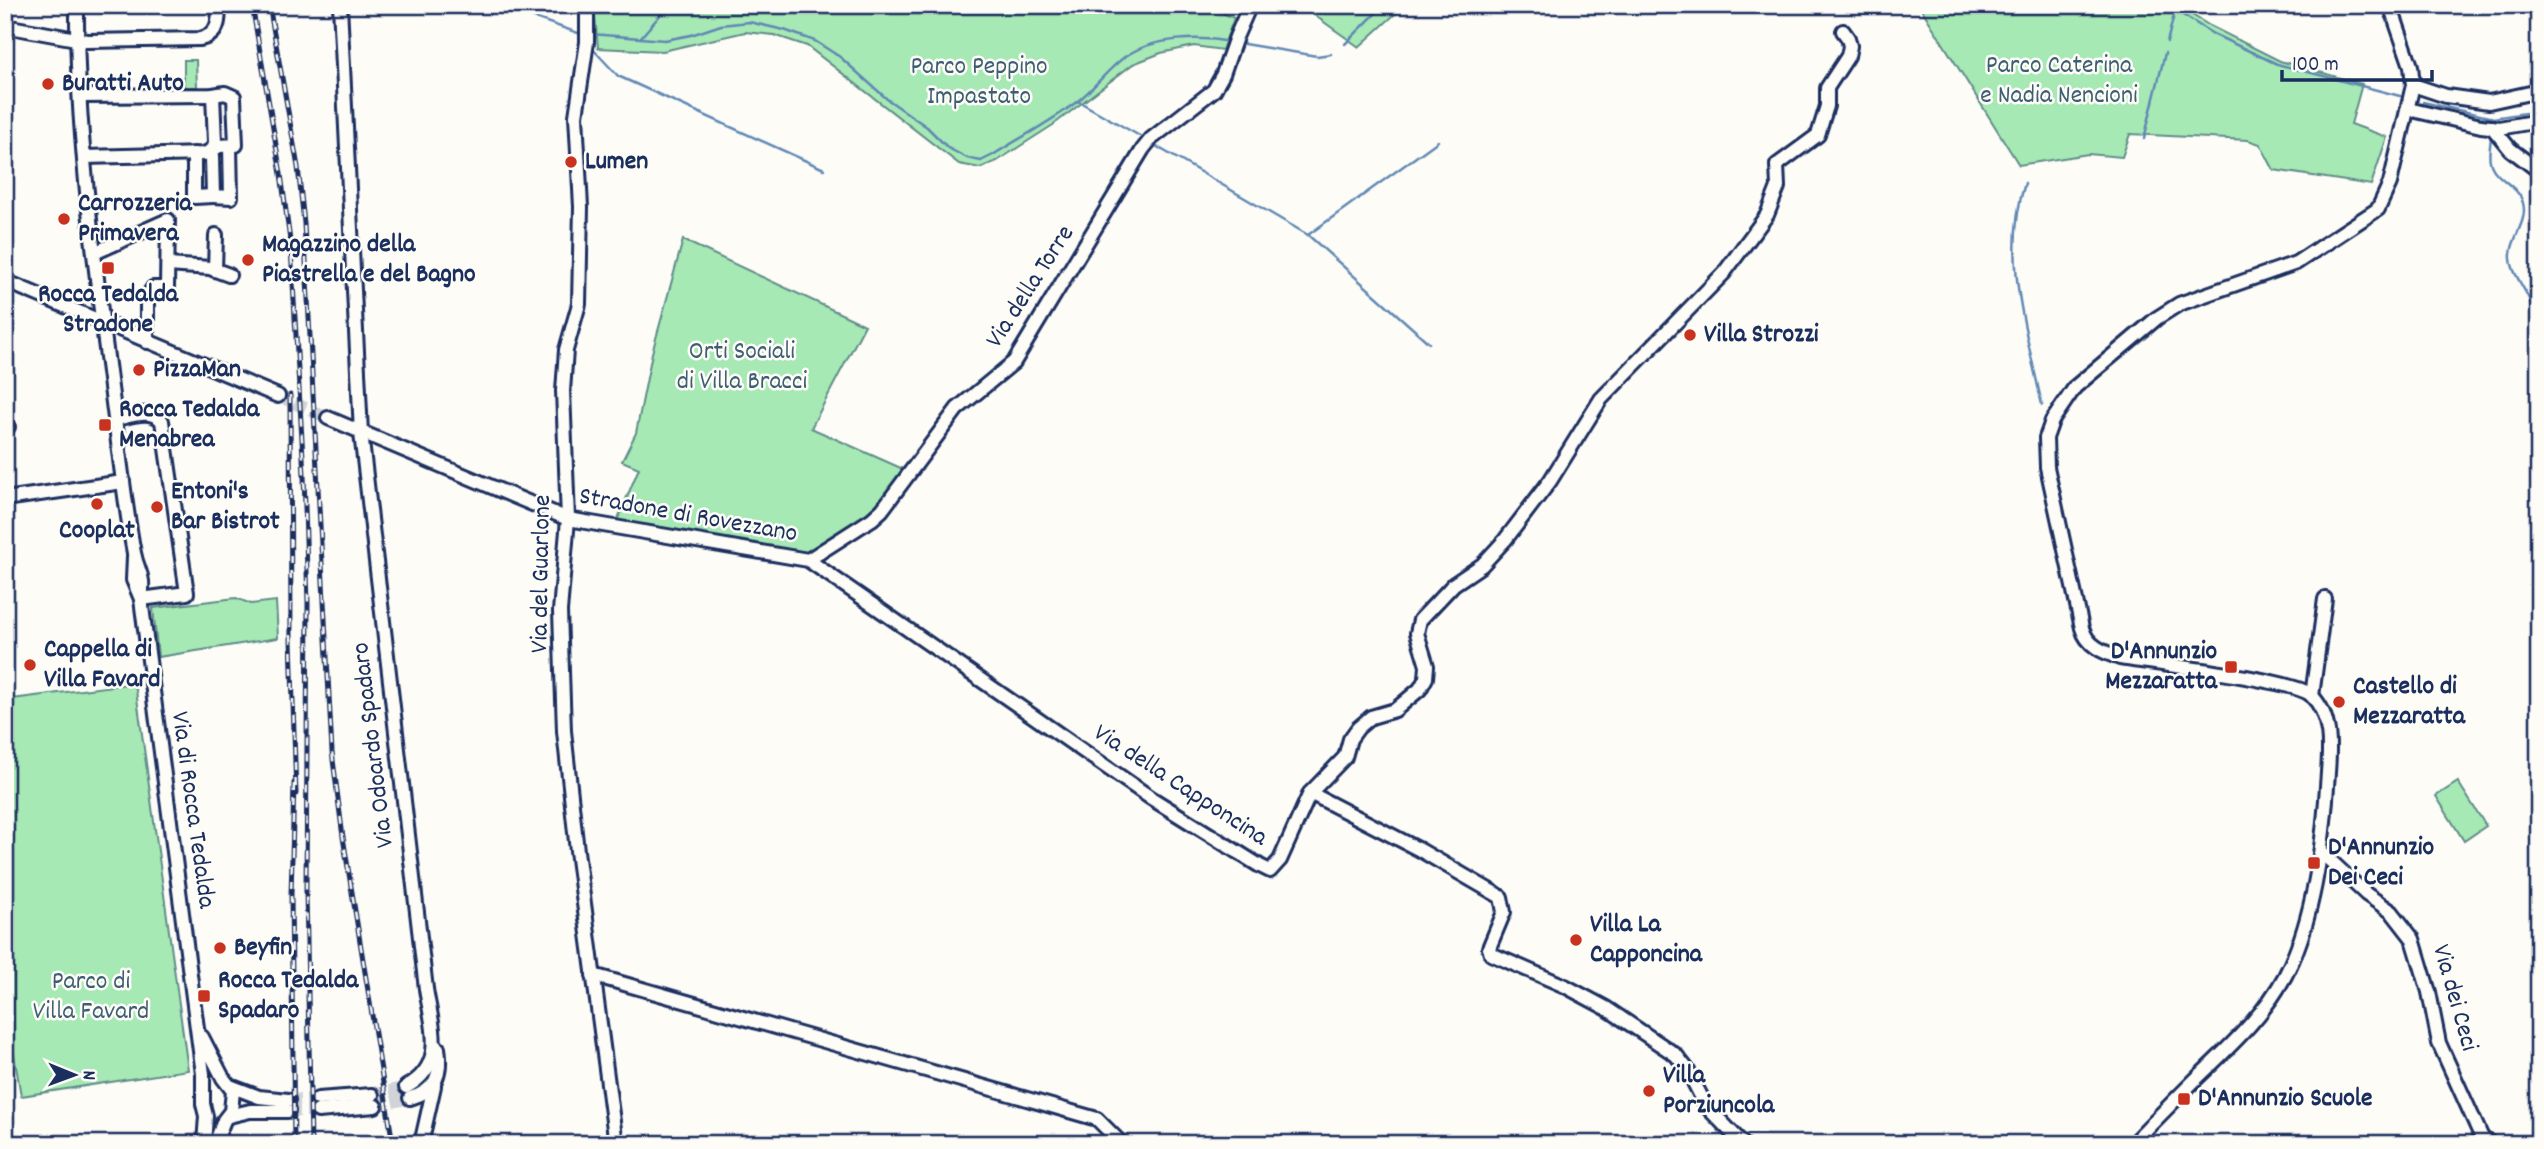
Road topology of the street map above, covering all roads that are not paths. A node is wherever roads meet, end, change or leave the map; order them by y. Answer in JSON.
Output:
{"nodes":[{"id":1,"x":77,"y":5,"type":"edge"},
{"id":2,"x":218,"y":5,"type":"edge"},
{"id":3,"x":340,"y":5,"type":"edge"},
{"id":4,"x":587,"y":5,"type":"edge"},
{"id":5,"x":1250,"y":5,"type":"edge"},
{"id":6,"x":2390,"y":5,"type":"edge"},
{"id":7,"x":5,"y":26,"type":"edge"},
{"id":8,"x":1843,"y":32,"type":"dead end"},
{"id":9,"x":77,"y":40,"type":"junction"},
{"id":10,"x":2413,"y":87,"type":"junction"},
{"id":11,"x":2539,"y":91,"type":"edge"},
{"id":12,"x":213,"y":95,"type":"junction"},
{"id":13,"x":80,"y":96,"type":"junction"},
{"id":14,"x":2409,"y":107,"type":"junction"},
{"id":15,"x":2539,"y":121,"type":"edge"},
{"id":16,"x":2492,"y":127,"type":"junction"},
{"id":17,"x":230,"y":146,"type":"junction"},
{"id":18,"x":214,"y":150,"type":"junction"},
{"id":19,"x":194,"y":154,"type":"junction"},
{"id":20,"x":84,"y":157,"type":"junction"},
{"id":21,"x":2539,"y":171,"type":"edge"},
{"id":22,"x":213,"y":196,"type":"junction"},
{"id":23,"x":216,"y":235,"type":"dead end"},
{"id":24,"x":94,"y":253,"type":"junction"},
{"id":25,"x":168,"y":265,"type":"junction"},
{"id":26,"x":215,"y":270,"type":"junction"},
{"id":27,"x":229,"y":275,"type":"dead end"},
{"id":28,"x":5,"y":281,"type":"edge"},
{"id":29,"x":102,"y":322,"type":"junction"},
{"id":30,"x":147,"y":342,"type":"junction"},
{"id":31,"x":278,"y":396,"type":"tunnel mouth"},
{"id":32,"x":328,"y":418,"type":"tunnel mouth"},
{"id":33,"x":116,"y":419,"type":"junction"},
{"id":34,"x":361,"y":433,"type":"junction"},
{"id":35,"x":123,"y":482,"type":"junction"},
{"id":36,"x":5,"y":499,"type":"edge"},
{"id":37,"x":568,"y":519,"type":"junction"},
{"id":38,"x":808,"y":560,"type":"junction"},
{"id":39,"x":141,"y":599,"type":"junction"},
{"id":40,"x":2325,"y":599,"type":"dead end"},
{"id":41,"x":2312,"y":696,"type":"junction"},
{"id":42,"x":1310,"y":793,"type":"junction"},
{"id":43,"x":2321,"y":852,"type":"junction"},
{"id":44,"x":593,"y":975,"type":"junction"},
{"id":45,"x":197,"y":1028,"type":"junction"},
{"id":46,"x":434,"y":1036,"type":"junction"},
{"id":47,"x":422,"y":1077,"type":"junction"},
{"id":48,"x":226,"y":1082,"type":"junction"},
{"id":49,"x":434,"y":1083,"type":"junction"},
{"id":50,"x":205,"y":1087,"type":"junction"},
{"id":51,"x":408,"y":1093,"type":"junction"},
{"id":52,"x":373,"y":1100,"type":"tunnel mouth"},
{"id":53,"x":318,"y":1105,"type":"tunnel mouth"},
{"id":54,"x":206,"y":1116,"type":"junction"},
{"id":55,"x":226,"y":1118,"type":"junction"},
{"id":56,"x":204,"y":1144,"type":"edge"},
{"id":57,"x":215,"y":1144,"type":"edge"},
{"id":58,"x":420,"y":1144,"type":"edge"},
{"id":59,"x":616,"y":1144,"type":"edge"},
{"id":60,"x":1122,"y":1144,"type":"edge"},
{"id":61,"x":1744,"y":1144,"type":"edge"},
{"id":62,"x":2132,"y":1144,"type":"edge"},
{"id":63,"x":2491,"y":1144,"type":"edge"}],
"edges":[{"from":1,"to":9,"type":"street","name":"Via di Rocca Tedalda"},
{"from":2,"to":9,"type":"street"},
{"from":3,"to":34,"type":"street","name":"Via Odoardo Spadaro"},
{"from":4,"to":37,"type":"street","name":"Via del Guarlone"},
{"from":5,"to":38,"type":"street","name":"Via della Torre"},
{"from":6,"to":10,"type":"street"},
{"from":7,"to":9,"type":"street"},
{"from":8,"to":42,"type":"street"},
{"from":9,"to":13,"type":"street","name":"Via di Rocca Tedalda"},
{"from":10,"to":11,"type":"street"},
{"from":10,"to":14,"type":"street"},
{"from":12,"to":13,"type":"street"},
{"from":12,"to":17,"type":"street"},
{"from":12,"to":18,"type":"street"},
{"from":13,"to":20,"type":"street","name":"Via di Rocca Tedalda"},
{"from":14,"to":16,"type":"street"},
{"from":14,"to":41,"type":"street"},
{"from":15,"to":16,"type":"street"},
{"from":16,"to":21,"type":"street"},
{"from":17,"to":18,"type":"street"},
{"from":17,"to":22,"type":"street"},
{"from":18,"to":19,"type":"street"},
{"from":18,"to":22,"type":"street"},
{"from":19,"to":20,"type":"street"},
{"from":19,"to":22,"type":"street"},
{"from":20,"to":24,"type":"street","name":"Via di Rocca Tedalda"},
{"from":23,"to":26,"type":"street"},
{"from":24,"to":25,"type":"street"},
{"from":24,"to":29,"type":"street","name":"Via di Rocca Tedalda"},
{"from":25,"to":26,"type":"street"},
{"from":25,"to":30,"type":"street"},
{"from":26,"to":27,"type":"street"},
{"from":28,"to":29,"type":"street"},
{"from":29,"to":30,"type":"street"},
{"from":29,"to":33,"type":"street","name":"Via di Rocca Tedalda"},
{"from":30,"to":31,"type":"street"},
{"from":32,"to":34,"type":"street","name":"Stradone di Rovezzano"},
{"from":33,"to":35,"type":"street","name":"Via di Rocca Tedalda"},
{"from":33,"to":39,"type":"street"},
{"from":34,"to":37,"type":"street","name":"Stradone di Rovezzano"},
{"from":34,"to":46,"type":"street","name":"Via Odoardo Spadaro"},
{"from":35,"to":36,"type":"street"},
{"from":35,"to":39,"type":"street","name":"Via di Rocca Tedalda"},
{"from":37,"to":38,"type":"street","name":"Stradone di Rovezzano"},
{"from":37,"to":44,"type":"street","name":"Via del Guarlone"},
{"from":38,"to":42,"type":"street","name":"Via della Capponcina"},
{"from":39,"to":45,"type":"street","name":"Via di Rocca Tedalda"},
{"from":40,"to":41,"type":"street"},
{"from":41,"to":43,"type":"street"},
{"from":42,"to":61,"type":"street"},
{"from":43,"to":62,"type":"street"},
{"from":43,"to":63,"type":"street","name":"Via dei Ceci"},
{"from":44,"to":59,"type":"street","name":"Via del Guarlone"},
{"from":44,"to":60,"type":"street"},
{"from":45,"to":48,"type":"street","name":"Via di Rocca Tedalda"},
{"from":45,"to":50,"type":"street","name":"Via di Rocca Tedalda"},
{"from":46,"to":47,"type":"street","name":"Via Odoardo Spadaro"},
{"from":46,"to":49,"type":"street"},
{"from":47,"to":49,"type":"street"},
{"from":47,"to":51,"type":"street"},
{"from":48,"to":50,"type":"street"},
{"from":48,"to":55,"type":"street","name":"Via di Rocca Tedalda"},
{"from":48,"to":55,"type":"street"},
{"from":49,"to":51,"type":"street"},
{"from":49,"to":58,"type":"street"},
{"from":50,"to":54,"type":"street","name":"Via di Rocca Tedalda"},
{"from":51,"to":58,"type":"street"},
{"from":52,"to":53,"type":"street"},
{"from":54,"to":55,"type":"street"},
{"from":54,"to":56,"type":"street","name":"Via di Rocca Tedalda"},
{"from":55,"to":57,"type":"street","name":"Via di Rocca Tedalda"}]}
